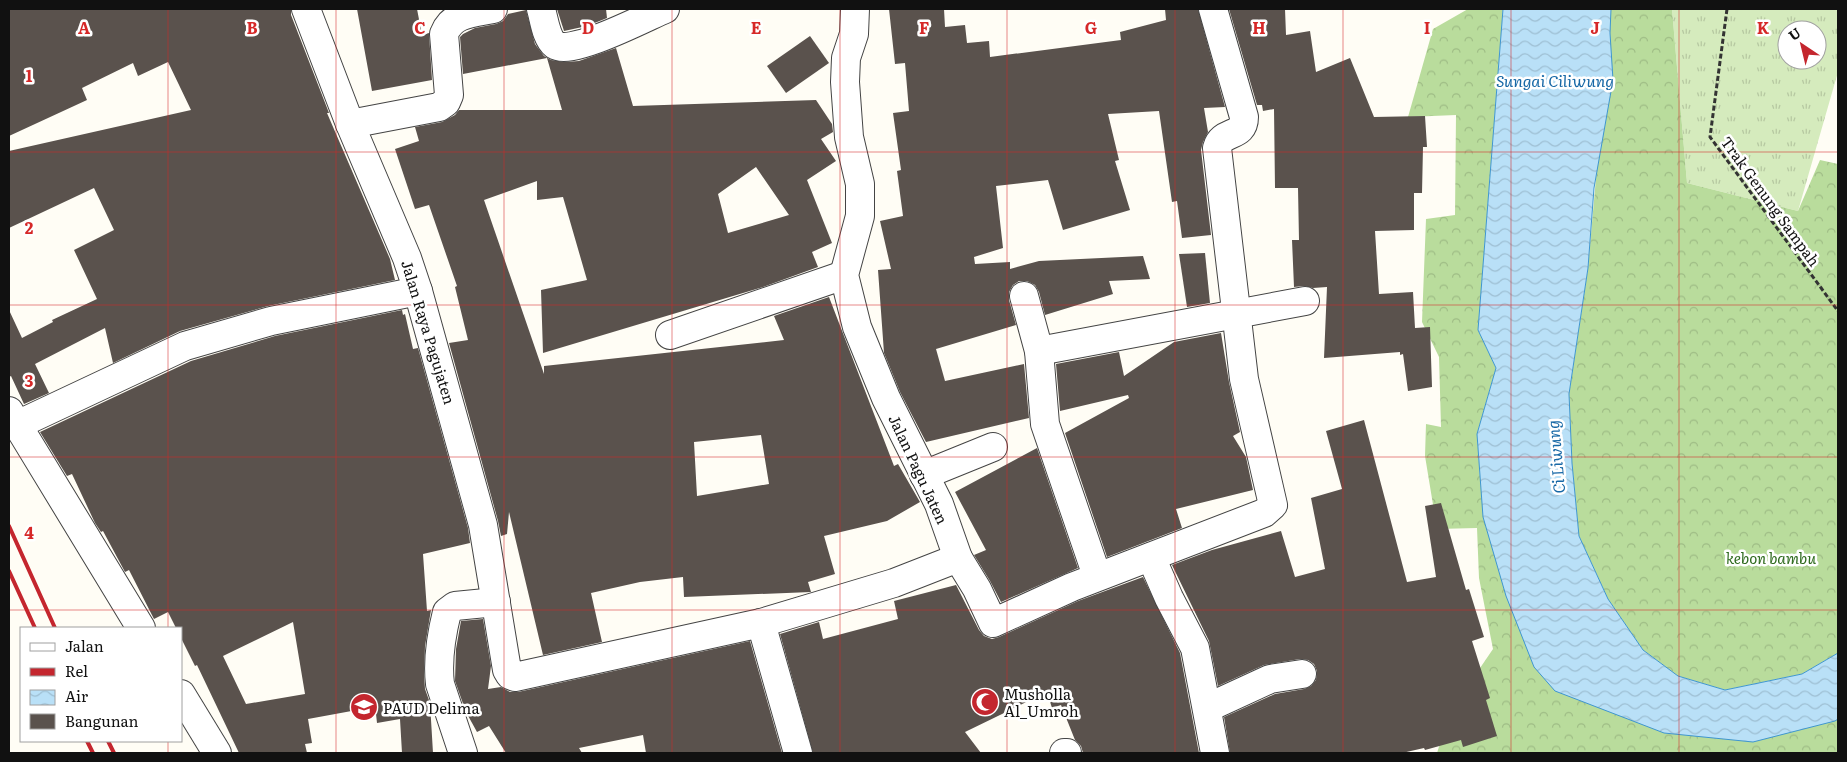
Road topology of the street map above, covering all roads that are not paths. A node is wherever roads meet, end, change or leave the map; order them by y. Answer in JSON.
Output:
{"nodes":[{"id":1,"x":306,"y":9,"type":"edge"},
{"id":2,"x":493,"y":9,"type":"edge"},
{"id":3,"x":541,"y":9,"type":"edge"},
{"id":4,"x":665,"y":9,"type":"edge"},
{"id":5,"x":855,"y":9,"type":"edge"},
{"id":6,"x":1213,"y":9,"type":"edge"},
{"id":7,"x":350,"y":124,"type":"junction"},
{"id":8,"x":844,"y":275,"type":"junction"},
{"id":9,"x":418,"y":291,"type":"junction"},
{"id":10,"x":1024,"y":296,"type":"dead end"},
{"id":11,"x":1305,"y":301,"type":"dead end"},
{"id":12,"x":1237,"y":314,"type":"junction"},
{"id":13,"x":670,"y":335,"type":"dead end"},
{"id":14,"x":1039,"y":351,"type":"junction"},
{"id":15,"x":13,"y":418,"type":"edge"},
{"id":16,"x":994,"y":447,"type":"dead end"},
{"id":17,"x":924,"y":474,"type":"junction"},
{"id":18,"x":1151,"y":557,"type":"junction"},
{"id":19,"x":958,"y":558,"type":"junction"},
{"id":20,"x":1097,"y":576,"type":"junction"},
{"id":21,"x":496,"y":602,"type":"junction"},
{"id":22,"x":761,"y":623,"type":"junction"},
{"id":23,"x":140,"y":627,"type":"edge"},
{"id":24,"x":1302,"y":674,"type":"dead end"},
{"id":25,"x":182,"y":696,"type":"edge"},
{"id":26,"x":1207,"y":708,"type":"junction"},
{"id":27,"x":217,"y":753,"type":"edge"},
{"id":28,"x":464,"y":753,"type":"edge"},
{"id":29,"x":798,"y":753,"type":"edge"},
{"id":30,"x":1215,"y":753,"type":"edge"}],
"edges":[{"from":1,"to":7,"type":"street","name":"Jalan Raya Pagujaten"},
{"from":2,"to":7,"type":"street"},
{"from":3,"to":4,"type":"street"},
{"from":5,"to":8,"type":"street","name":"Jalan Pagu Jaten"},
{"from":6,"to":12,"type":"street"},
{"from":7,"to":9,"type":"street","name":"Jalan Raya Pagujaten"},
{"from":8,"to":13,"type":"street"},
{"from":8,"to":17,"type":"street","name":"Jalan Pagu Jaten"},
{"from":9,"to":15,"type":"street"},
{"from":9,"to":21,"type":"street","name":"Jalan Raya Pagujaten"},
{"from":10,"to":14,"type":"street"},
{"from":11,"to":12,"type":"street"},
{"from":12,"to":14,"type":"street"},
{"from":12,"to":18,"type":"street"},
{"from":14,"to":20,"type":"street"},
{"from":15,"to":23,"type":"street"},
{"from":16,"to":17,"type":"street"},
{"from":17,"to":19,"type":"street","name":"Jalan Pagu Jaten"},
{"from":18,"to":20,"type":"street"},
{"from":18,"to":26,"type":"street"},
{"from":19,"to":20,"type":"street","name":"Jalan Pagu Jaten"},
{"from":19,"to":22,"type":"street"},
{"from":21,"to":22,"type":"street","name":"Jalan Raya Pagujaten"},
{"from":21,"to":28,"type":"street"},
{"from":22,"to":29,"type":"street"},
{"from":24,"to":26,"type":"street"},
{"from":25,"to":27,"type":"street"},
{"from":26,"to":30,"type":"street"}]}
